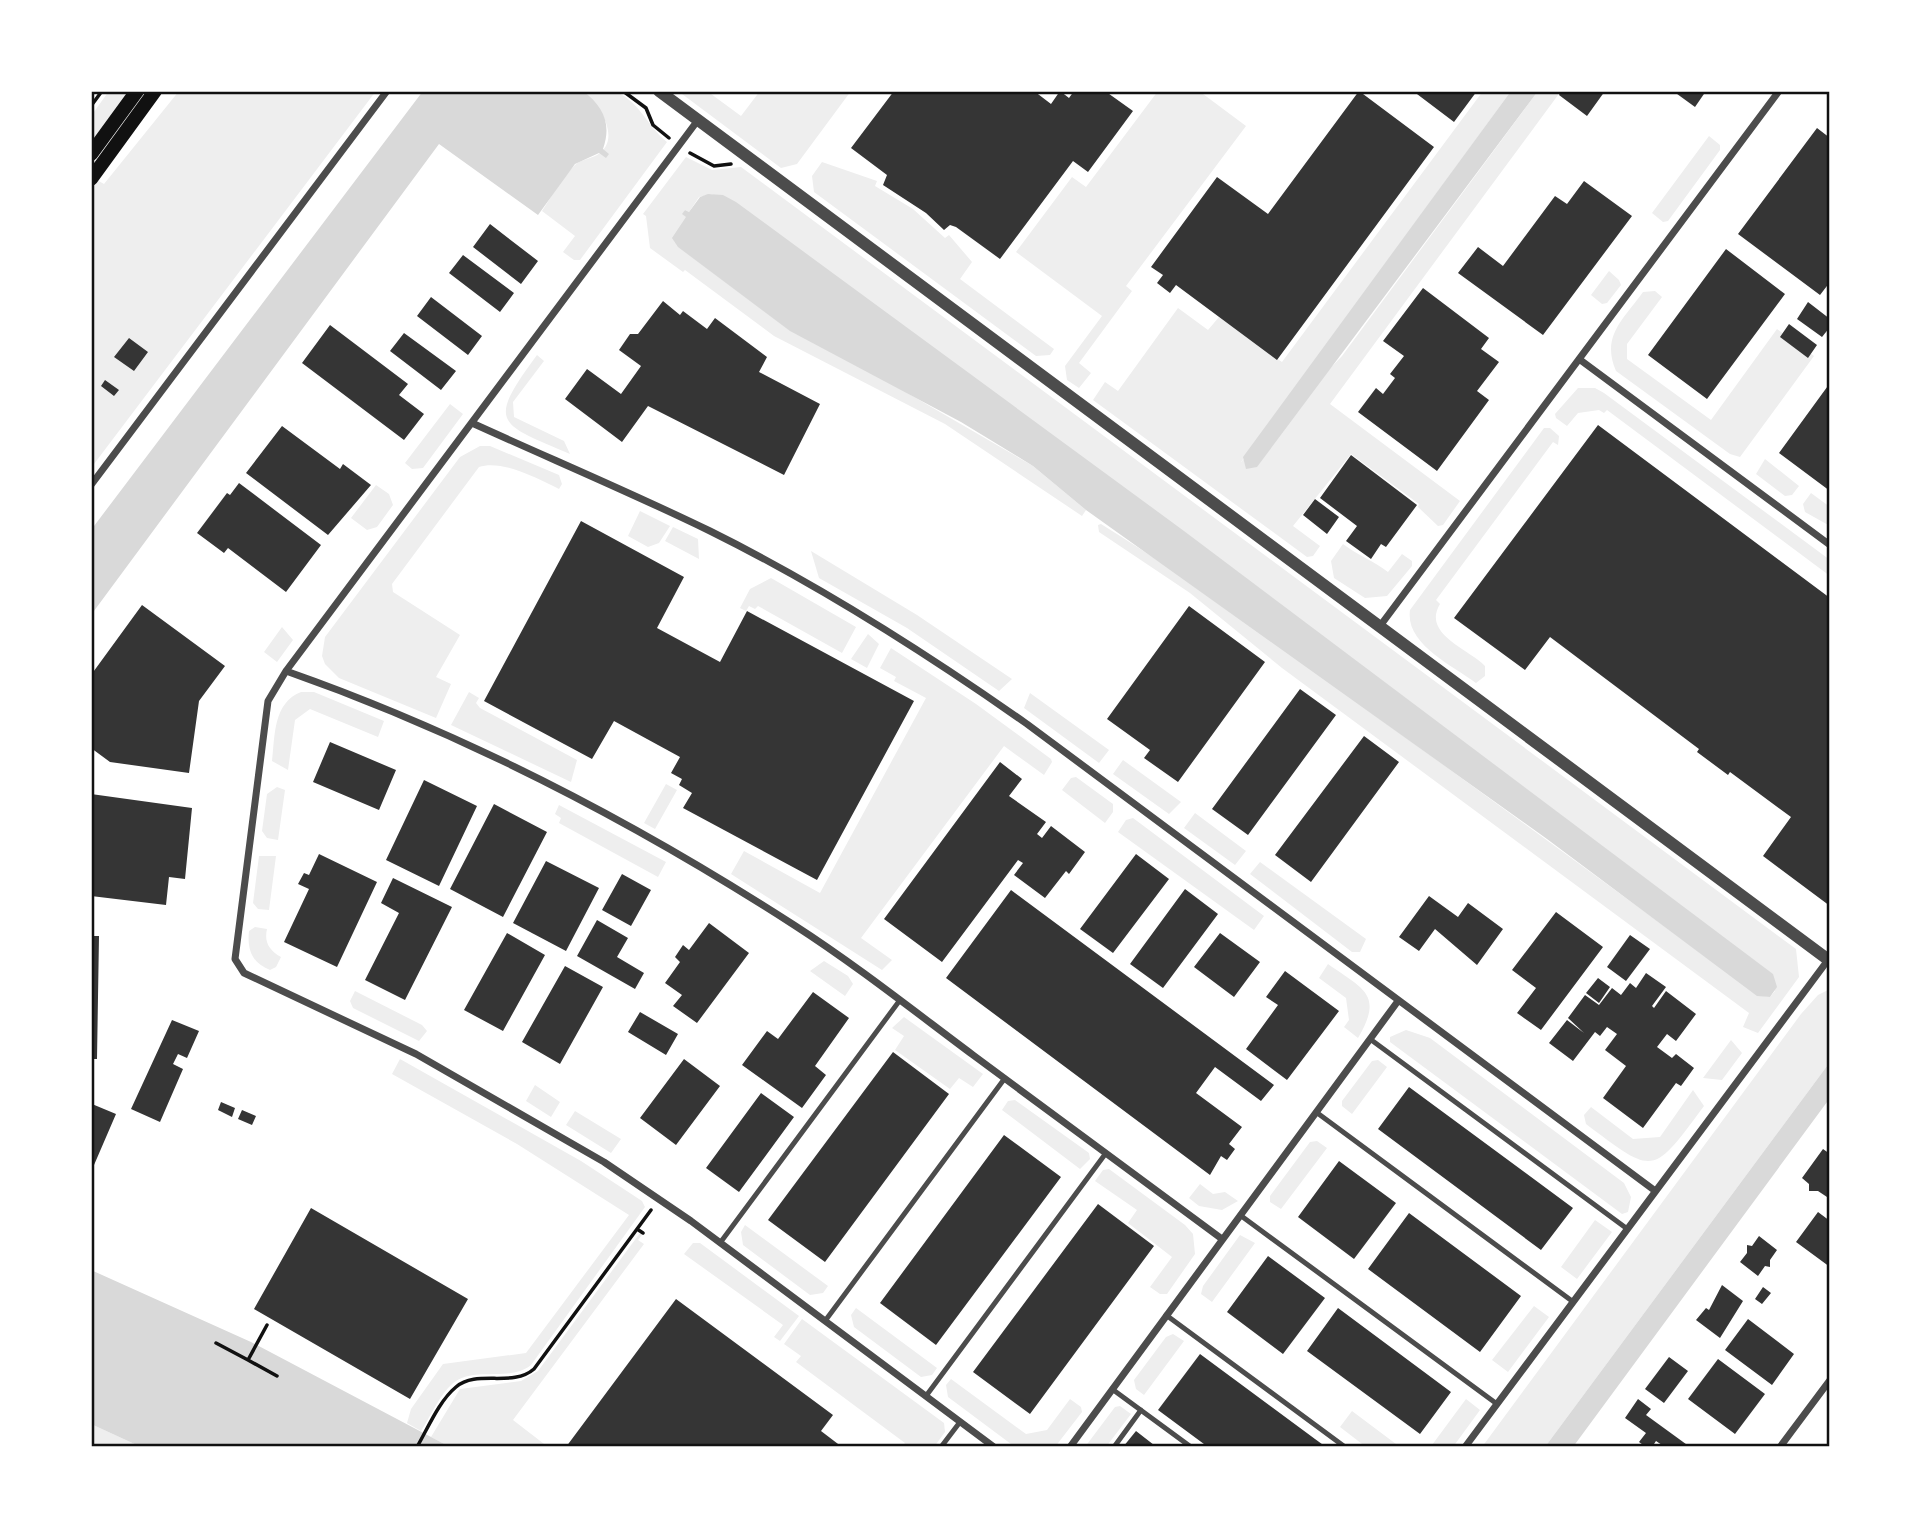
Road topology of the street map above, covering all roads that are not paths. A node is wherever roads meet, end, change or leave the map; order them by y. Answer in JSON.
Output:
{"nodes":[{"id":1,"x":137,"y":91,"type":"edge"},
{"id":2,"x":155,"y":91,"type":"edge"},
{"id":3,"x":387,"y":91,"type":"edge"},
{"id":4,"x":659,"y":91,"type":"edge"},
{"id":5,"x":1779,"y":91,"type":"edge"},
{"id":6,"x":698,"y":120,"type":"junction"},
{"id":7,"x":91,"y":154,"type":"edge"},
{"id":8,"x":91,"y":179,"type":"edge"},
{"id":9,"x":1579,"y":359,"type":"junction"},
{"id":10,"x":472,"y":423,"type":"junction"},
{"id":11,"x":91,"y":485,"type":"edge"},
{"id":12,"x":1830,"y":545,"type":"edge"},
{"id":13,"x":1380,"y":626,"type":"junction"},
{"id":14,"x":286,"y":671,"type":"junction"},
{"id":15,"x":1829,"y":960,"type":"edge"},
{"id":16,"x":900,"y":1000,"type":"junction"},
{"id":17,"x":1398,"y":1001,"type":"junction"},
{"id":18,"x":1370,"y":1039,"type":"junction"},
{"id":19,"x":1005,"y":1078,"type":"junction"},
{"id":20,"x":1316,"y":1112,"type":"junction"},
{"id":21,"x":1106,"y":1153,"type":"junction"},
{"id":22,"x":1654,"y":1190,"type":"junction"},
{"id":23,"x":1240,"y":1215,"type":"junction"},
{"id":24,"x":1626,"y":1228,"type":"junction"},
{"id":25,"x":1222,"y":1239,"type":"junction"},
{"id":26,"x":720,"y":1243,"type":"junction"},
{"id":27,"x":1572,"y":1301,"type":"junction"},
{"id":28,"x":1166,"y":1315,"type":"junction"},
{"id":29,"x":825,"y":1321,"type":"junction"},
{"id":30,"x":1830,"y":1380,"type":"edge"},
{"id":31,"x":1112,"y":1389,"type":"junction"},
{"id":32,"x":926,"y":1396,"type":"junction"},
{"id":33,"x":1497,"y":1404,"type":"junction"},
{"id":34,"x":1141,"y":1410,"type":"junction"},
{"id":35,"x":960,"y":1422,"type":"junction"},
{"id":36,"x":941,"y":1447,"type":"edge"},
{"id":37,"x":994,"y":1447,"type":"edge"},
{"id":38,"x":1070,"y":1447,"type":"edge"},
{"id":39,"x":1114,"y":1447,"type":"edge"},
{"id":40,"x":1191,"y":1447,"type":"edge"},
{"id":41,"x":1345,"y":1447,"type":"edge"},
{"id":42,"x":1465,"y":1447,"type":"edge"},
{"id":43,"x":1780,"y":1447,"type":"edge"}],
"edges":[{"from":1,"to":7,"type":"main road"},
{"from":2,"to":8,"type":"main road"},
{"from":3,"to":11,"type":"street"},
{"from":4,"to":6,"type":"street"},
{"from":5,"to":9,"type":"street"},
{"from":6,"to":10,"type":"street"},
{"from":6,"to":13,"type":"street"},
{"from":9,"to":12,"type":"street"},
{"from":9,"to":13,"type":"street"},
{"from":10,"to":14,"type":"street"},
{"from":10,"to":17,"type":"street"},
{"from":13,"to":15,"type":"street"},
{"from":14,"to":16,"type":"street"},
{"from":14,"to":26,"type":"street"},
{"from":15,"to":22,"type":"street"},
{"from":16,"to":19,"type":"street"},
{"from":16,"to":26,"type":"lane"},
{"from":17,"to":18,"type":"street"},
{"from":17,"to":22,"type":"street"},
{"from":18,"to":20,"type":"street"},
{"from":18,"to":24,"type":"lane"},
{"from":19,"to":21,"type":"street"},
{"from":19,"to":29,"type":"lane"},
{"from":20,"to":23,"type":"street"},
{"from":20,"to":27,"type":"lane"},
{"from":21,"to":25,"type":"street"},
{"from":21,"to":32,"type":"lane"},
{"from":22,"to":24,"type":"street"},
{"from":23,"to":25,"type":"street"},
{"from":23,"to":33,"type":"lane"},
{"from":24,"to":27,"type":"street"},
{"from":25,"to":28,"type":"street"},
{"from":26,"to":29,"type":"street"},
{"from":27,"to":33,"type":"street"},
{"from":28,"to":31,"type":"street"},
{"from":28,"to":41,"type":"lane"},
{"from":29,"to":32,"type":"street"},
{"from":30,"to":43,"type":"street"},
{"from":31,"to":34,"type":"lane"},
{"from":31,"to":38,"type":"street"},
{"from":32,"to":35,"type":"street"},
{"from":33,"to":42,"type":"street"},
{"from":34,"to":39,"type":"lane"},
{"from":34,"to":40,"type":"lane"},
{"from":35,"to":36,"type":"lane"},
{"from":35,"to":37,"type":"street"}]}
